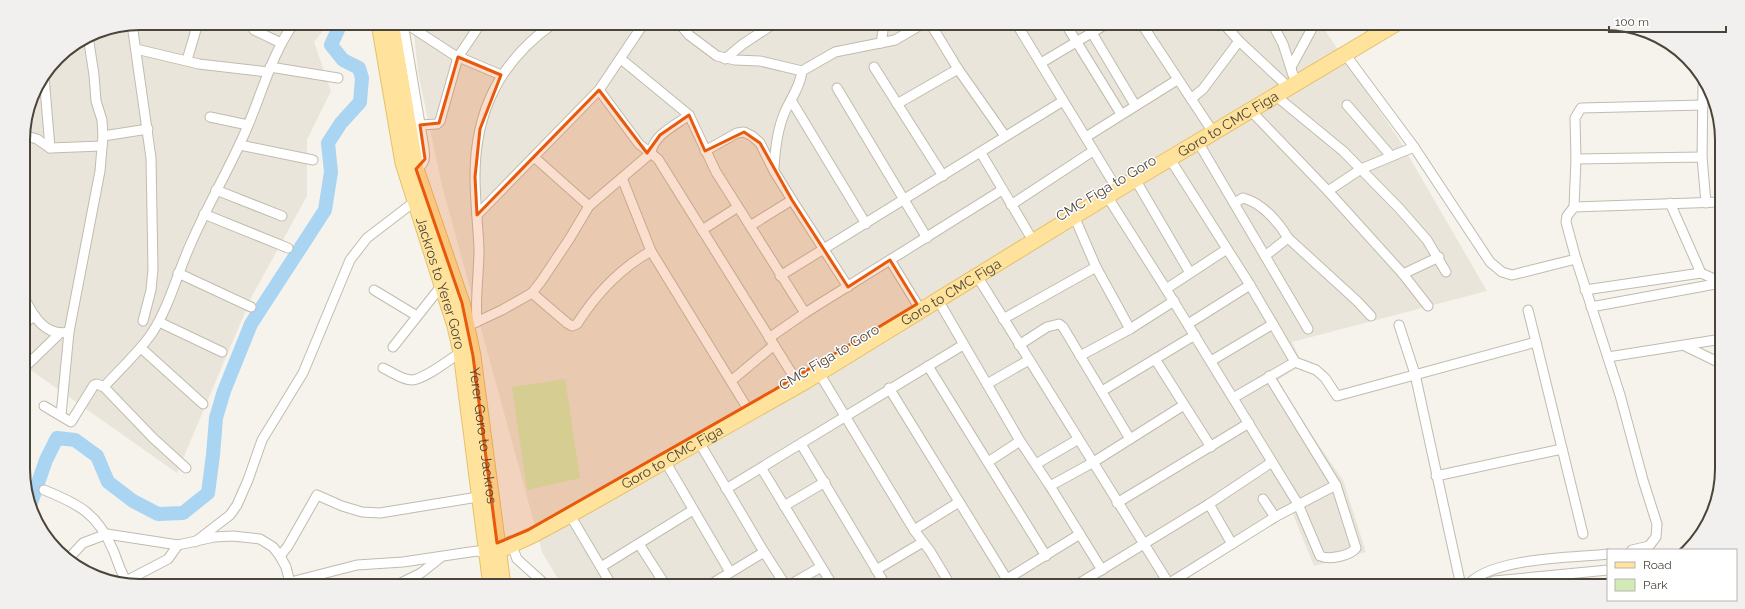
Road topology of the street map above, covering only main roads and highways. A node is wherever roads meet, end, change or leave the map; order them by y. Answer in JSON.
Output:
{"nodes":[{"id":1,"x":380,"y":30,"type":"edge"},
{"id":2,"x":392,"y":30,"type":"edge"},
{"id":3,"x":1370,"y":30,"type":"edge"},
{"id":4,"x":1385,"y":30,"type":"edge"},
{"id":5,"x":1291,"y":77,"type":"junction"},
{"id":6,"x":1110,"y":190,"type":"junction"},
{"id":7,"x":495,"y":547,"type":"junction"},
{"id":8,"x":491,"y":579,"type":"edge"},
{"id":9,"x":502,"y":579,"type":"edge"}],
"edges":[{"from":1,"to":7,"type":"main road","name":"Jackros to Yerer Goro"},
{"from":2,"to":7,"type":"main road","name":"Yerer Goro to Jackros"},
{"from":3,"to":5,"type":"main road","name":"CMC Figa to Goro"},
{"from":4,"to":5,"type":"main road","name":"Goro to CMC Figa"},
{"from":5,"to":6,"type":"main road","name":"CMC Figa to Goro"},
{"from":5,"to":6,"type":"main road","name":"Goro to CMC Figa"},
{"from":6,"to":7,"type":"main road","name":"CMC Figa to Goro"},
{"from":6,"to":7,"type":"main road","name":"Goro to CMC Figa"},
{"from":7,"to":8,"type":"main road"},
{"from":7,"to":9,"type":"main road"}]}
